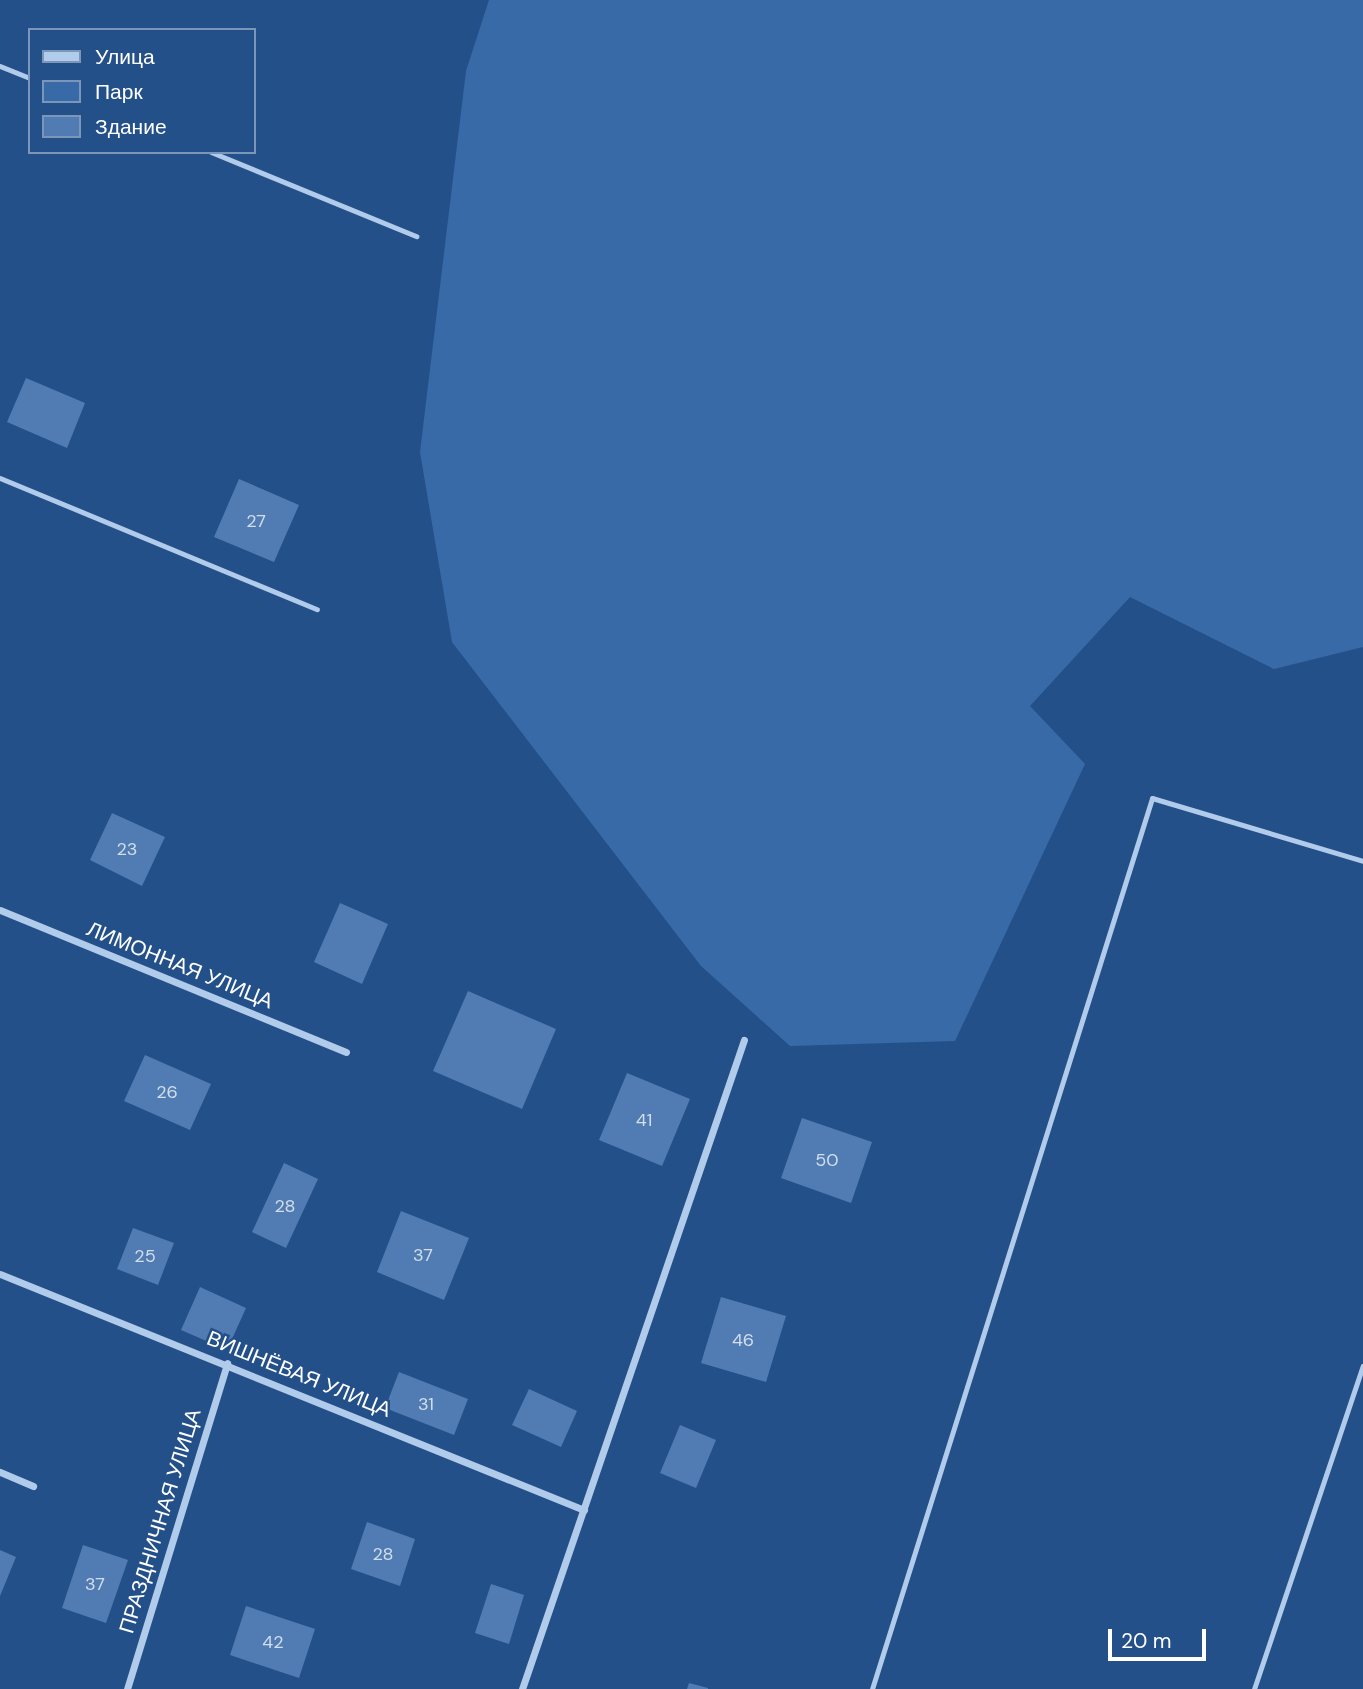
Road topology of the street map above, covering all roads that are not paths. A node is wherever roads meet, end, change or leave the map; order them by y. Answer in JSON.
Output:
{"nodes":[{"id":1,"x":0,"y":66,"type":"edge"},
{"id":2,"x":28,"y":77,"type":"edge"},
{"id":3,"x":216,"y":154,"type":"edge"},
{"id":4,"x":416,"y":236,"type":"dead end"},
{"id":5,"x":0,"y":478,"type":"edge"},
{"id":6,"x":317,"y":610,"type":"dead end"},
{"id":7,"x":1363,"y":861,"type":"edge"},
{"id":8,"x":0,"y":910,"type":"edge"},
{"id":9,"x":744,"y":1040,"type":"dead end"},
{"id":10,"x":346,"y":1052,"type":"dead end"},
{"id":11,"x":0,"y":1274,"type":"edge"},
{"id":12,"x":227,"y":1363,"type":"junction"},
{"id":13,"x":1363,"y":1366,"type":"edge"},
{"id":14,"x":0,"y":1472,"type":"edge"},
{"id":15,"x":33,"y":1486,"type":"dead end"},
{"id":16,"x":584,"y":1510,"type":"junction"},
{"id":17,"x":127,"y":1689,"type":"edge"},
{"id":18,"x":522,"y":1689,"type":"edge"},
{"id":19,"x":872,"y":1689,"type":"edge"},
{"id":20,"x":1254,"y":1689,"type":"edge"}],
"edges":[{"from":1,"to":2,"type":"lane"},
{"from":3,"to":4,"type":"lane"},
{"from":5,"to":6,"type":"lane"},
{"from":7,"to":19,"type":"lane"},
{"from":8,"to":10,"type":"street","name":"ЛИМОННАЯ УЛИЦА"},
{"from":9,"to":16,"type":"street"},
{"from":11,"to":12,"type":"street","name":"ВИШНЁВАЯ УЛИЦА"},
{"from":12,"to":16,"type":"street","name":"ВИШНЁВАЯ УЛИЦА"},
{"from":12,"to":17,"type":"street","name":"ПРАЗДНИЧНАЯ УЛИЦА"},
{"from":13,"to":20,"type":"lane"},
{"from":14,"to":15,"type":"street"},
{"from":16,"to":18,"type":"street"}]}
